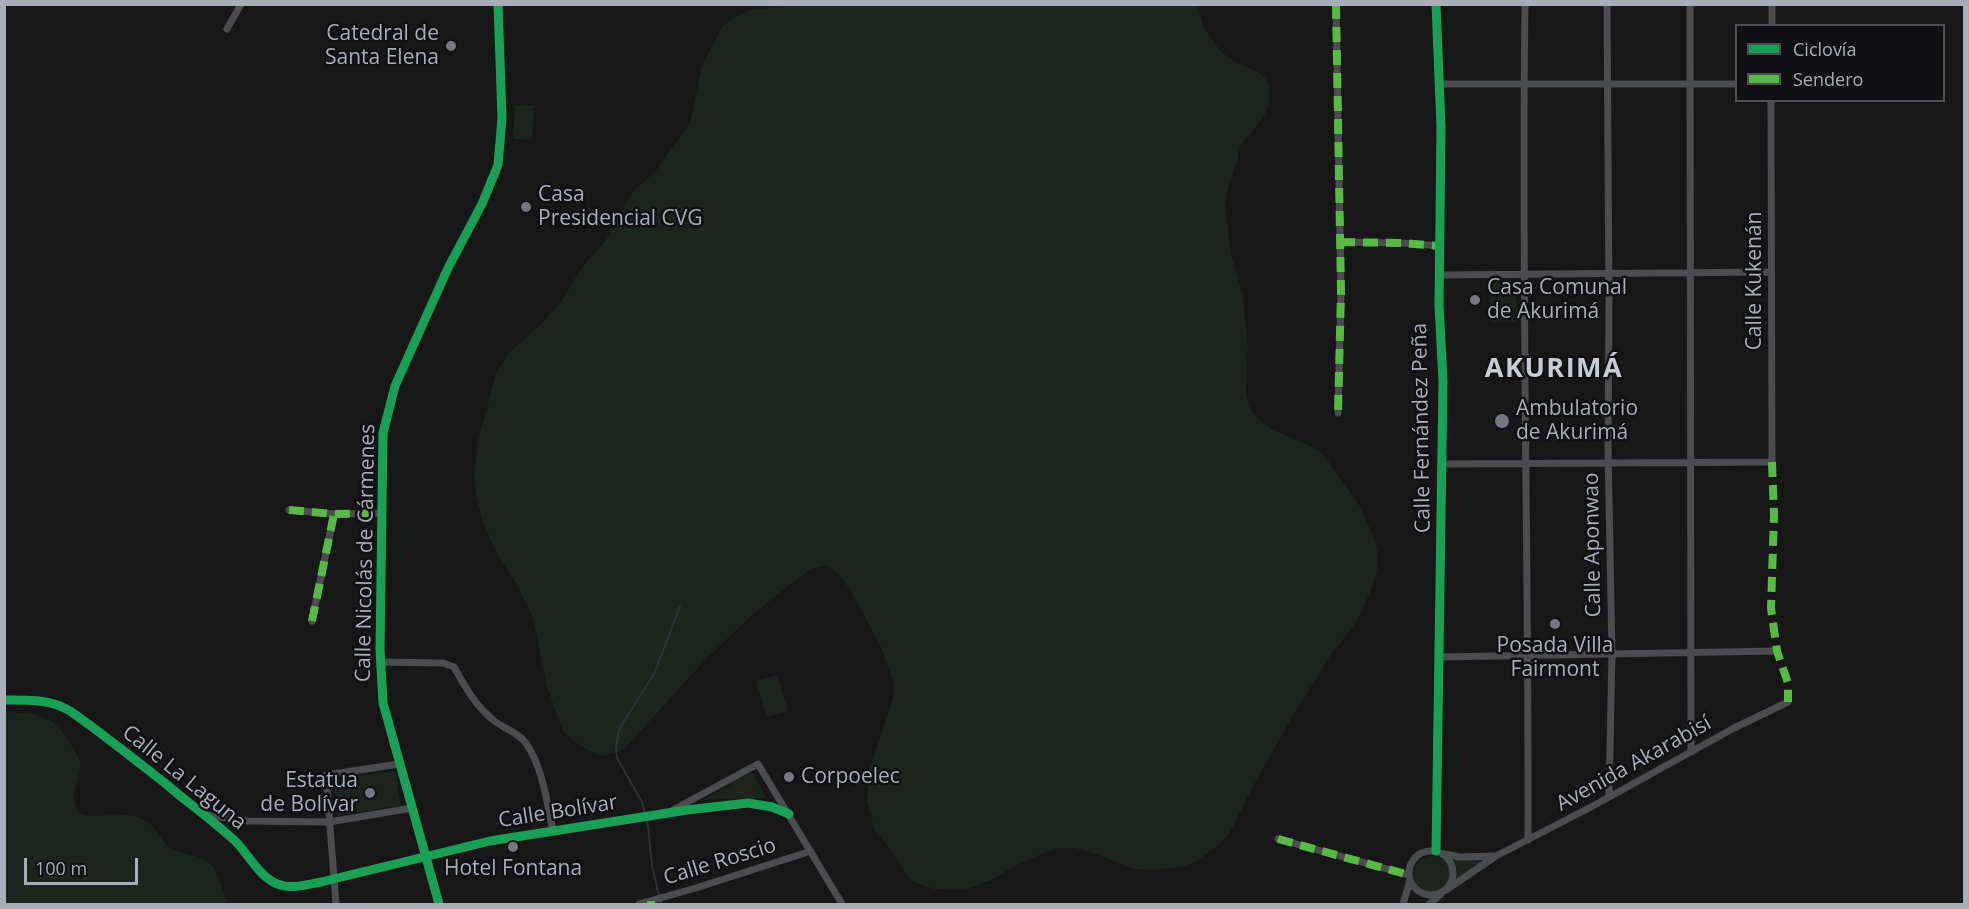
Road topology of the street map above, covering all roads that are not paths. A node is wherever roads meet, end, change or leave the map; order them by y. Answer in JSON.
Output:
{"nodes":[{"id":1,"x":241,"y":4,"type":"edge"},
{"id":2,"x":498,"y":4,"type":"edge"},
{"id":3,"x":1336,"y":4,"type":"edge"},
{"id":4,"x":1436,"y":4,"type":"edge"},
{"id":5,"x":1525,"y":4,"type":"edge"},
{"id":6,"x":1606,"y":4,"type":"edge"},
{"id":7,"x":1690,"y":4,"type":"edge"},
{"id":8,"x":1772,"y":4,"type":"edge"},
{"id":9,"x":1772,"y":24,"type":"edge"},
{"id":10,"x":227,"y":29,"type":"dead end"},
{"id":11,"x":1440,"y":84,"type":"junction"},
{"id":12,"x":1524,"y":84,"type":"junction"},
{"id":13,"x":1689,"y":84,"type":"junction"},
{"id":14,"x":1735,"y":84,"type":"edge"},
{"id":15,"x":1606,"y":85,"type":"junction"},
{"id":16,"x":1771,"y":102,"type":"edge"},
{"id":17,"x":1340,"y":242,"type":"junction"},
{"id":18,"x":1440,"y":246,"type":"junction"},
{"id":19,"x":1770,"y":272,"type":"junction"},
{"id":20,"x":1690,"y":273,"type":"junction"},
{"id":21,"x":1609,"y":274,"type":"junction"},
{"id":22,"x":1439,"y":275,"type":"junction"},
{"id":23,"x":1524,"y":275,"type":"junction"},
{"id":24,"x":1338,"y":413,"type":"dead end"},
{"id":25,"x":1690,"y":463,"type":"junction"},
{"id":26,"x":1443,"y":464,"type":"junction"},
{"id":27,"x":1525,"y":464,"type":"junction"},
{"id":28,"x":1608,"y":464,"type":"junction"},
{"id":29,"x":289,"y":510,"type":"dead end"},
{"id":30,"x":382,"y":513,"type":"junction"},
{"id":31,"x":334,"y":514,"type":"junction"},
{"id":32,"x":312,"y":621,"type":"dead end"},
{"id":33,"x":1777,"y":651,"type":"dead end"},
{"id":34,"x":1691,"y":652,"type":"junction"},
{"id":35,"x":1612,"y":653,"type":"junction"},
{"id":36,"x":1529,"y":655,"type":"junction"},
{"id":37,"x":1439,"y":657,"type":"junction"},
{"id":38,"x":380,"y":662,"type":"junction"},
{"id":39,"x":4,"y":700,"type":"edge"},
{"id":40,"x":1788,"y":702,"type":"dead end"},
{"id":41,"x":1691,"y":751,"type":"junction"},
{"id":42,"x":399,"y":764,"type":"junction"},
{"id":43,"x":1609,"y":797,"type":"junction"},
{"id":44,"x":412,"y":808,"type":"junction"},
{"id":45,"x":666,"y":813,"type":"junction"},
{"id":46,"x":789,"y":814,"type":"junction"},
{"id":47,"x":204,"y":815,"type":"junction"},
{"id":48,"x":330,"y":822,"type":"junction"},
{"id":49,"x":553,"y":831,"type":"junction"},
{"id":50,"x":1278,"y":839,"type":"dead end"},
{"id":51,"x":1528,"y":840,"type":"junction"},
{"id":52,"x":811,"y":851,"type":"junction"},
{"id":53,"x":1439,"y":852,"type":"junction"},
{"id":54,"x":426,"y":856,"type":"junction"},
{"id":55,"x":1496,"y":856,"type":"junction"},
{"id":56,"x":1410,"y":878,"type":"junction"},
{"id":57,"x":334,"y":879,"type":"junction"},
{"id":58,"x":1444,"y":891,"type":"junction"},
{"id":59,"x":653,"y":902,"type":"edge"},
{"id":60,"x":336,"y":904,"type":"edge"},
{"id":61,"x":439,"y":904,"type":"edge"},
{"id":62,"x":639,"y":904,"type":"edge"},
{"id":63,"x":842,"y":904,"type":"edge"},
{"id":64,"x":1403,"y":904,"type":"edge"},
{"id":65,"x":1429,"y":904,"type":"edge"}],
"edges":[{"from":1,"to":10,"type":"street"},
{"from":2,"to":30,"type":"street","name":"Calle Nicolás de Cármenes"},
{"from":3,"to":17,"type":"street"},
{"from":4,"to":11,"type":"street","name":"Calle Fernández Peña"},
{"from":5,"to":12,"type":"street"},
{"from":6,"to":15,"type":"street","name":"Calle Aponwao"},
{"from":7,"to":13,"type":"street"},
{"from":8,"to":9,"type":"street"},
{"from":11,"to":12,"type":"street"},
{"from":11,"to":18,"type":"street","name":"Calle Fernández Peña"},
{"from":12,"to":15,"type":"street"},
{"from":12,"to":23,"type":"street"},
{"from":13,"to":14,"type":"street"},
{"from":13,"to":15,"type":"street"},
{"from":13,"to":20,"type":"street"},
{"from":15,"to":21,"type":"street","name":"Calle Aponwao"},
{"from":16,"to":19,"type":"street","name":"Calle Kukenán"},
{"from":17,"to":18,"type":"street"},
{"from":17,"to":24,"type":"street"},
{"from":18,"to":22,"type":"street","name":"Calle Fernández Peña"},
{"from":19,"to":20,"type":"street"},
{"from":19,"to":25,"type":"street","name":"Calle Kukenán"},
{"from":20,"to":21,"type":"street"},
{"from":20,"to":25,"type":"street"},
{"from":21,"to":23,"type":"street"},
{"from":21,"to":28,"type":"street","name":"Calle Aponwao"},
{"from":22,"to":23,"type":"street"},
{"from":22,"to":26,"type":"street","name":"Calle Fernández Peña"},
{"from":23,"to":27,"type":"street"},
{"from":25,"to":28,"type":"street"},
{"from":25,"to":34,"type":"street"},
{"from":26,"to":27,"type":"street"},
{"from":26,"to":37,"type":"street","name":"Calle Fernández Peña"},
{"from":27,"to":28,"type":"street"},
{"from":27,"to":36,"type":"street"},
{"from":28,"to":35,"type":"street","name":"Calle Aponwao"},
{"from":29,"to":31,"type":"street"},
{"from":30,"to":31,"type":"street"},
{"from":30,"to":38,"type":"street","name":"Calle Nicolás de Cármenes"},
{"from":31,"to":32,"type":"street"},
{"from":33,"to":34,"type":"street"},
{"from":34,"to":35,"type":"street"},
{"from":34,"to":41,"type":"street"},
{"from":35,"to":36,"type":"street"},
{"from":35,"to":43,"type":"street","name":"Calle Aponwao"},
{"from":36,"to":37,"type":"street"},
{"from":36,"to":51,"type":"street"},
{"from":37,"to":53,"type":"street","name":"Calle Fernández Peña"},
{"from":38,"to":42,"type":"street","name":"Calle Nicolás de Cármenes"},
{"from":38,"to":49,"type":"street"},
{"from":39,"to":47,"type":"street","name":"Calle La Laguna"},
{"from":40,"to":41,"type":"street","name":"Avenida Akarabisí"},
{"from":41,"to":43,"type":"street","name":"Avenida Akarabisí"},
{"from":42,"to":44,"type":"street","name":"Calle Nicolás de Cármenes"},
{"from":42,"to":48,"type":"street"},
{"from":43,"to":51,"type":"street","name":"Avenida Akarabisí"},
{"from":44,"to":48,"type":"street"},
{"from":44,"to":54,"type":"street","name":"Calle Nicolás de Cármenes"},
{"from":45,"to":46,"type":"street","name":"Calle Bolívar"},
{"from":45,"to":46,"type":"street","name":"Calle Bolívar"},
{"from":45,"to":49,"type":"street","name":"Calle Bolívar"},
{"from":46,"to":52,"type":"street"},
{"from":47,"to":48,"type":"street"},
{"from":47,"to":57,"type":"street","name":"Calle La Laguna"},
{"from":48,"to":57,"type":"street"},
{"from":49,"to":54,"type":"street","name":"Calle Bolívar"},
{"from":50,"to":56,"type":"street"},
{"from":51,"to":55,"type":"street","name":"Avenida Akarabisí"},
{"from":52,"to":59,"type":"street","name":"Calle Roscio"},
{"from":52,"to":63,"type":"street"},
{"from":53,"to":55,"type":"street","name":"Avenida Akarabisí"},
{"from":53,"to":56,"type":"street"},
{"from":53,"to":58,"type":"street"},
{"from":54,"to":57,"type":"street","name":"Calle Bolívar"},
{"from":54,"to":61,"type":"street","name":"Calle Nicolás de Cármenes"},
{"from":55,"to":58,"type":"street","name":"Avenida Akarabisí"},
{"from":56,"to":58,"type":"street"},
{"from":56,"to":64,"type":"street"},
{"from":57,"to":60,"type":"street"},
{"from":58,"to":65,"type":"street","name":"Avenida Akarabisí"},
{"from":59,"to":62,"type":"street","name":"Calle Roscio"}]}
